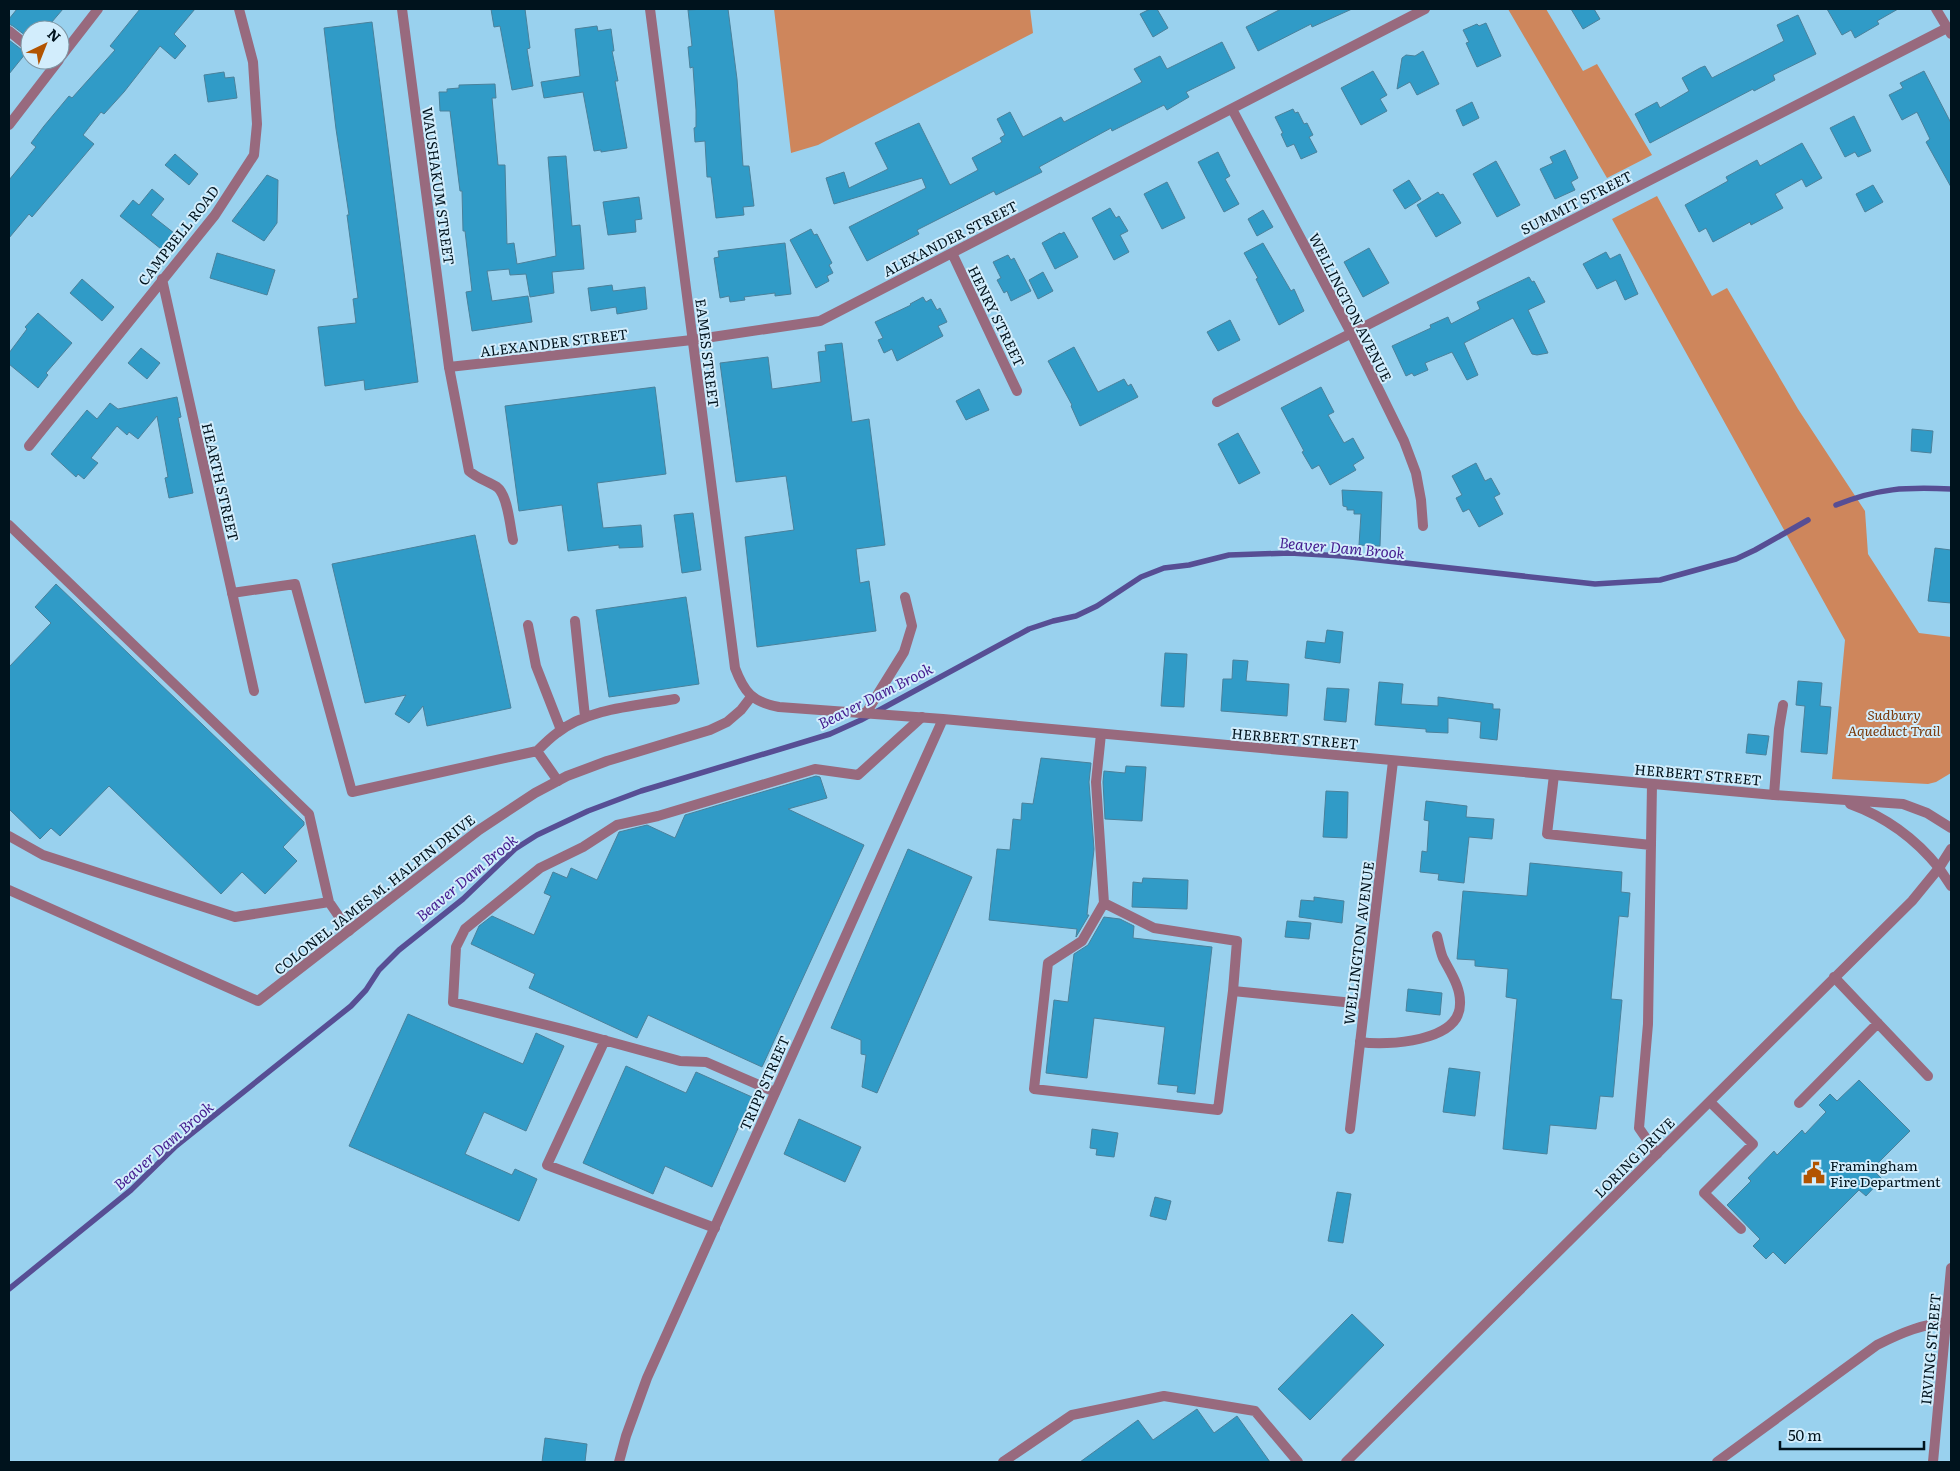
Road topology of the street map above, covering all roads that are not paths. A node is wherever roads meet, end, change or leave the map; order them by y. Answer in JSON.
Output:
{"nodes":[{"id":1,"x":98,"y":9,"type":"edge"},
{"id":2,"x":239,"y":9,"type":"edge"},
{"id":3,"x":402,"y":9,"type":"edge"},
{"id":4,"x":650,"y":9,"type":"edge"},
{"id":5,"x":1425,"y":9,"type":"edge"},
{"id":6,"x":1936,"y":9,"type":"edge"},
{"id":7,"x":1949,"y":27,"type":"edge"},
{"id":8,"x":9,"y":31,"type":"edge"},
{"id":9,"x":20,"y":40,"type":"edge"},
{"id":10,"x":70,"y":42,"type":"edge"},
{"id":11,"x":48,"y":70,"type":"edge"},
{"id":12,"x":1232,"y":109,"type":"junction"},
{"id":13,"x":9,"y":125,"type":"edge"},
{"id":14,"x":952,"y":253,"type":"junction"},
{"id":15,"x":162,"y":279,"type":"junction"},
{"id":16,"x":1351,"y":333,"type":"junction"},
{"id":17,"x":692,"y":340,"type":"junction"},
{"id":18,"x":450,"y":367,"type":"junction"},
{"id":19,"x":1017,"y":390,"type":"dead end"},
{"id":20,"x":1217,"y":402,"type":"dead end"},
{"id":21,"x":29,"y":446,"type":"dead end"},
{"id":22,"x":9,"y":525,"type":"edge"},
{"id":23,"x":1423,"y":526,"type":"dead end"},
{"id":24,"x":513,"y":540,"type":"dead end"},
{"id":25,"x":232,"y":593,"type":"junction"},
{"id":26,"x":905,"y":597,"type":"dead end"},
{"id":27,"x":575,"y":621,"type":"dead end"},
{"id":28,"x":528,"y":625,"type":"dead end"},
{"id":29,"x":254,"y":691,"type":"dead end"},
{"id":30,"x":751,"y":697,"type":"junction"},
{"id":31,"x":675,"y":699,"type":"dead end"},
{"id":32,"x":1784,"y":705,"type":"dead end"},
{"id":33,"x":866,"y":713,"type":"junction"},
{"id":34,"x":922,"y":717,"type":"junction"},
{"id":35,"x":584,"y":718,"type":"junction"},
{"id":36,"x":943,"y":719,"type":"junction"},
{"id":37,"x":561,"y":730,"type":"junction"},
{"id":38,"x":1101,"y":734,"type":"junction"},
{"id":39,"x":537,"y":751,"type":"junction"},
{"id":40,"x":1392,"y":761,"type":"junction"},
{"id":41,"x":1554,"y":775,"type":"junction"},
{"id":42,"x":558,"y":781,"type":"junction"},
{"id":43,"x":1652,"y":784,"type":"junction"},
{"id":44,"x":1774,"y":796,"type":"junction"},
{"id":45,"x":1837,"y":800,"type":"junction"},
{"id":46,"x":1951,"y":828,"type":"edge"},
{"id":47,"x":9,"y":836,"type":"edge"},
{"id":48,"x":1651,"y":844,"type":"junction"},
{"id":49,"x":1951,"y":849,"type":"edge"},
{"id":50,"x":1939,"y":868,"type":"junction"},
{"id":51,"x":1951,"y":886,"type":"edge"},
{"id":52,"x":9,"y":890,"type":"edge"},
{"id":53,"x":329,"y":902,"type":"junction"},
{"id":54,"x":1104,"y":902,"type":"junction"},
{"id":55,"x":349,"y":931,"type":"junction"},
{"id":56,"x":1437,"y":936,"type":"dead end"},
{"id":57,"x":1834,"y":977,"type":"junction"},
{"id":58,"x":1233,"y":991,"type":"junction"},
{"id":59,"x":1364,"y":1004,"type":"junction"},
{"id":60,"x":1878,"y":1023,"type":"junction"},
{"id":61,"x":605,"y":1040,"type":"junction"},
{"id":62,"x":1360,"y":1042,"type":"junction"},
{"id":63,"x":1928,"y":1076,"type":"dead end"},
{"id":64,"x":775,"y":1092,"type":"junction"},
{"id":65,"x":1710,"y":1102,"type":"junction"},
{"id":66,"x":1798,"y":1104,"type":"dead end"},
{"id":67,"x":1350,"y":1128,"type":"dead end"},
{"id":68,"x":1657,"y":1154,"type":"junction"},
{"id":69,"x":715,"y":1228,"type":"junction"},
{"id":70,"x":1741,"y":1229,"type":"dead end"},
{"id":71,"x":1951,"y":1268,"type":"edge"},
{"id":72,"x":1948,"y":1322,"type":"edge"},
{"id":73,"x":1292,"y":1460,"type":"edge"},
{"id":74,"x":619,"y":1462,"type":"edge"},
{"id":75,"x":1004,"y":1462,"type":"edge"},
{"id":76,"x":1346,"y":1462,"type":"edge"},
{"id":77,"x":1717,"y":1462,"type":"edge"},
{"id":78,"x":1933,"y":1462,"type":"edge"}],
"edges":[{"from":1,"to":10,"type":"street"},
{"from":2,"to":15,"type":"street","name":"CAMPBELL ROAD"},
{"from":3,"to":18,"type":"street","name":"WAUSHAKUM STREET"},
{"from":4,"to":17,"type":"street","name":"EAMES STREET"},
{"from":5,"to":12,"type":"street","name":"ALEXANDER STREET"},
{"from":6,"to":7,"type":"street"},
{"from":7,"to":16,"type":"street","name":"SUMMIT STREET"},
{"from":8,"to":9,"type":"street"},
{"from":11,"to":13,"type":"street"},
{"from":12,"to":14,"type":"street","name":"ALEXANDER STREET"},
{"from":12,"to":16,"type":"street","name":"WELLINGTON AVENUE"},
{"from":14,"to":17,"type":"street","name":"ALEXANDER STREET"},
{"from":14,"to":19,"type":"street","name":"HENRY STREET"},
{"from":15,"to":21,"type":"street","name":"CAMPBELL ROAD"},
{"from":15,"to":25,"type":"street","name":"HEARTH STREET"},
{"from":16,"to":20,"type":"street","name":"SUMMIT STREET"},
{"from":16,"to":23,"type":"street","name":"WELLINGTON AVENUE"},
{"from":17,"to":18,"type":"street","name":"ALEXANDER STREET"},
{"from":17,"to":30,"type":"street","name":"EAMES STREET"},
{"from":18,"to":24,"type":"street","name":"WAUSHAKUM STREET"},
{"from":22,"to":53,"type":"street"},
{"from":25,"to":29,"type":"street","name":"HEARTH STREET"},
{"from":25,"to":39,"type":"street"},
{"from":26,"to":33,"type":"street"},
{"from":27,"to":35,"type":"street"},
{"from":28,"to":37,"type":"street"},
{"from":30,"to":33,"type":"street","name":"HERBERT STREET"},
{"from":30,"to":42,"type":"street","name":"COLONEL JAMES M. HALPIN DRIVE"},
{"from":31,"to":35,"type":"street"},
{"from":32,"to":44,"type":"street"},
{"from":33,"to":34,"type":"street","name":"HERBERT STREET"},
{"from":34,"to":36,"type":"street","name":"HERBERT STREET"},
{"from":34,"to":61,"type":"street"},
{"from":35,"to":37,"type":"street"},
{"from":36,"to":38,"type":"street","name":"HERBERT STREET"},
{"from":36,"to":64,"type":"street","name":"TRIPP STREET"},
{"from":37,"to":39,"type":"street"},
{"from":38,"to":40,"type":"street","name":"HERBERT STREET"},
{"from":38,"to":54,"type":"street"},
{"from":39,"to":42,"type":"street"},
{"from":40,"to":41,"type":"street","name":"HERBERT STREET"},
{"from":40,"to":59,"type":"street","name":"WELLINGTON AVENUE"},
{"from":41,"to":43,"type":"street","name":"HERBERT STREET"},
{"from":41,"to":48,"type":"street"},
{"from":42,"to":55,"type":"street","name":"COLONEL JAMES M. HALPIN DRIVE"},
{"from":43,"to":44,"type":"street","name":"HERBERT STREET"},
{"from":43,"to":48,"type":"street"},
{"from":44,"to":45,"type":"street","name":"HERBERT STREET"},
{"from":45,"to":46,"type":"street","name":"HERBERT STREET"},
{"from":45,"to":50,"type":"street","name":"HERBERT STREET"},
{"from":47,"to":53,"type":"street"},
{"from":48,"to":68,"type":"street"},
{"from":49,"to":50,"type":"street"},
{"from":50,"to":51,"type":"street"},
{"from":50,"to":57,"type":"street","name":"LORING DRIVE"},
{"from":52,"to":55,"type":"street","name":"COLONEL JAMES M. HALPIN DRIVE"},
{"from":53,"to":55,"type":"street"},
{"from":54,"to":58,"type":"street"},
{"from":54,"to":58,"type":"street"},
{"from":56,"to":62,"type":"street"},
{"from":57,"to":60,"type":"street"},
{"from":57,"to":65,"type":"street","name":"LORING DRIVE"},
{"from":58,"to":59,"type":"street"},
{"from":59,"to":62,"type":"street","name":"WELLINGTON AVENUE"},
{"from":60,"to":63,"type":"street"},
{"from":60,"to":66,"type":"street"},
{"from":61,"to":64,"type":"street"},
{"from":61,"to":69,"type":"street"},
{"from":62,"to":67,"type":"street","name":"WELLINGTON AVENUE"},
{"from":64,"to":69,"type":"street","name":"TRIPP STREET"},
{"from":65,"to":68,"type":"street","name":"LORING DRIVE"},
{"from":65,"to":70,"type":"street"},
{"from":68,"to":76,"type":"street","name":"LORING DRIVE"},
{"from":69,"to":74,"type":"street","name":"TRIPP STREET"},
{"from":71,"to":72,"type":"street","name":"IRVING STREET"},
{"from":72,"to":77,"type":"street"},
{"from":72,"to":78,"type":"street","name":"IRVING STREET"},
{"from":73,"to":75,"type":"street"}]}
